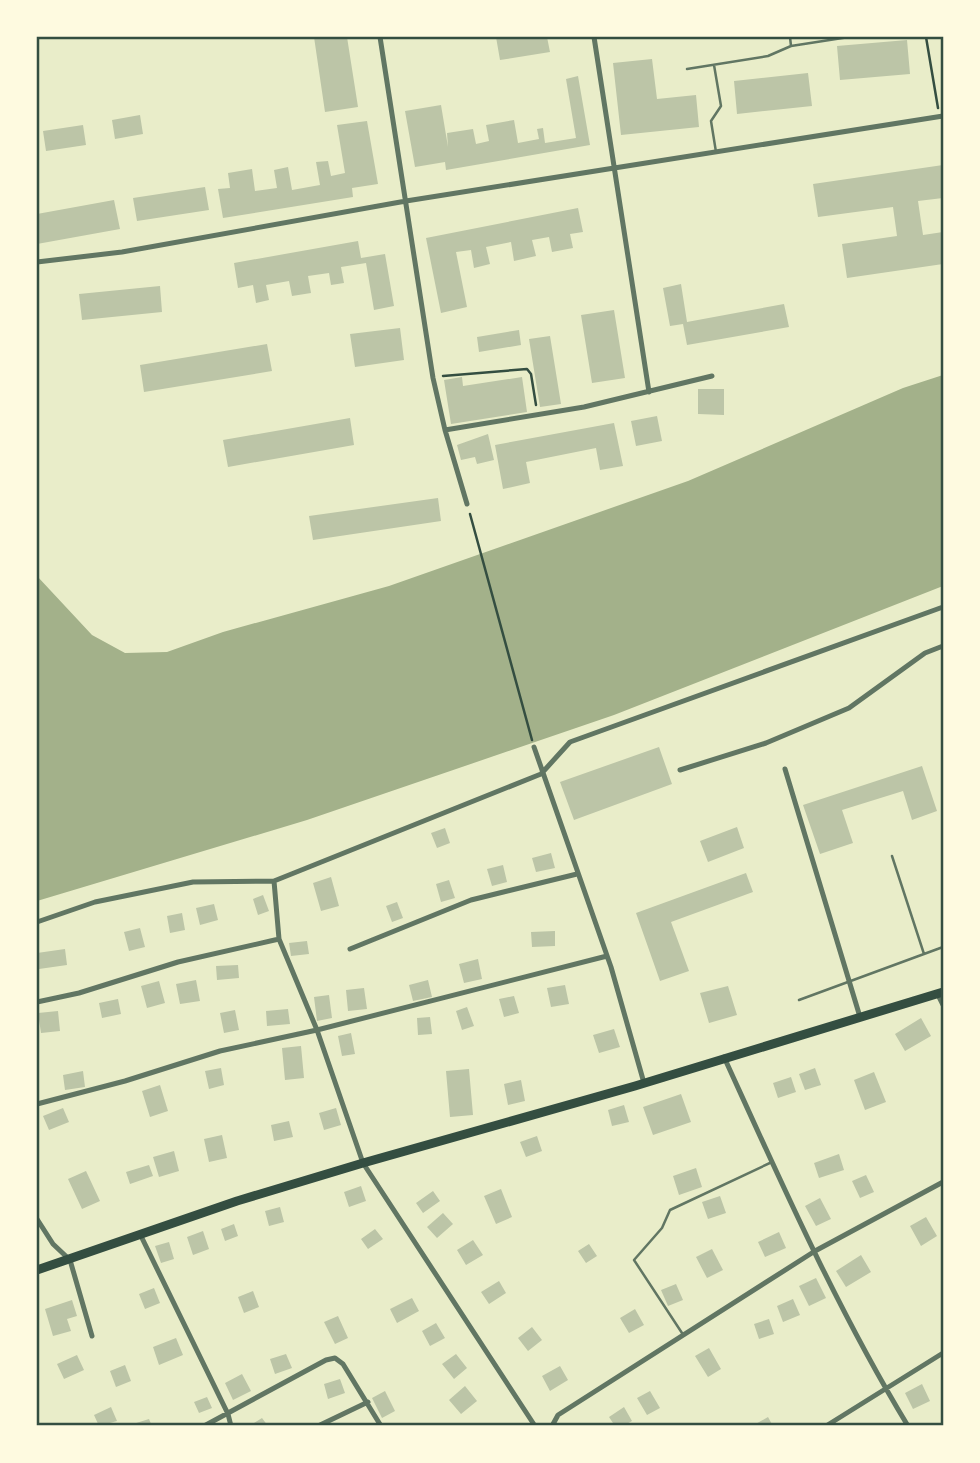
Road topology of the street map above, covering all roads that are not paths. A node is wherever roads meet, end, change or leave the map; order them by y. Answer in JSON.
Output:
{"nodes":[{"id":1,"x":380,"y":37,"type":"edge"},
{"id":2,"x":594,"y":37,"type":"edge"},
{"id":3,"x":790,"y":37,"type":"edge"},
{"id":4,"x":843,"y":37,"type":"edge"},
{"id":5,"x":849,"y":37,"type":"edge"},
{"id":6,"x":792,"y":46,"type":"junction"},
{"id":7,"x":714,"y":65,"type":"junction"},
{"id":8,"x":687,"y":69,"type":"dead end"},
{"id":9,"x":943,"y":116,"type":"edge"},
{"id":10,"x":716,"y":152,"type":"junction"},
{"id":11,"x":615,"y":168,"type":"junction"},
{"id":12,"x":406,"y":201,"type":"junction"},
{"id":13,"x":37,"y":262,"type":"edge"},
{"id":14,"x":712,"y":376,"type":"dead end"},
{"id":15,"x":649,"y":392,"type":"junction"},
{"id":16,"x":444,"y":430,"type":"junction"},
{"id":17,"x":467,"y":504,"type":"road end"},
{"id":18,"x":943,"y":607,"type":"edge"},
{"id":19,"x":943,"y":646,"type":"edge"},
{"id":20,"x":534,"y":747,"type":"road end"},
{"id":21,"x":785,"y":769,"type":"dead end"},
{"id":22,"x":680,"y":770,"type":"dead end"},
{"id":23,"x":541,"y":774,"type":"junction"},
{"id":24,"x":892,"y":856,"type":"dead end"},
{"id":25,"x":578,"y":874,"type":"junction"},
{"id":26,"x":274,"y":881,"type":"junction"},
{"id":27,"x":37,"y":922,"type":"edge"},
{"id":28,"x":279,"y":939,"type":"junction"},
{"id":29,"x":943,"y":947,"type":"edge"},
{"id":30,"x":350,"y":948,"type":"dead end"},
{"id":31,"x":924,"y":954,"type":"junction"},
{"id":32,"x":607,"y":956,"type":"junction"},
{"id":33,"x":849,"y":982,"type":"junction"},
{"id":34,"x":940,"y":993,"type":"edge"},
{"id":35,"x":799,"y":1000,"type":"dead end"},
{"id":36,"x":37,"y":1002,"type":"edge"},
{"id":37,"x":943,"y":1005,"type":"edge"},
{"id":38,"x":860,"y":1017,"type":"junction"},
{"id":39,"x":317,"y":1030,"type":"junction"},
{"id":40,"x":724,"y":1057,"type":"junction"},
{"id":41,"x":643,"y":1083,"type":"junction"},
{"id":42,"x":37,"y":1104,"type":"edge"},
{"id":43,"x":772,"y":1161,"type":"junction"},
{"id":44,"x":363,"y":1163,"type":"junction"},
{"id":45,"x":943,"y":1182,"type":"edge"},
{"id":46,"x":37,"y":1219,"type":"edge"},
{"id":47,"x":142,"y":1236,"type":"junction"},
{"id":48,"x":815,"y":1251,"type":"junction"},
{"id":49,"x":70,"y":1260,"type":"junction"},
{"id":50,"x":37,"y":1270,"type":"edge"},
{"id":51,"x":684,"y":1335,"type":"junction"},
{"id":52,"x":92,"y":1336,"type":"dead end"},
{"id":53,"x":943,"y":1353,"type":"edge"},
{"id":54,"x":886,"y":1390,"type":"junction"},
{"id":55,"x":368,"y":1402,"type":"junction"},
{"id":56,"x":228,"y":1414,"type":"junction"},
{"id":57,"x":204,"y":1426,"type":"edge"},
{"id":58,"x":231,"y":1426,"type":"edge"},
{"id":59,"x":318,"y":1426,"type":"edge"},
{"id":60,"x":381,"y":1426,"type":"edge"},
{"id":61,"x":535,"y":1426,"type":"edge"},
{"id":62,"x":552,"y":1426,"type":"edge"},
{"id":63,"x":826,"y":1426,"type":"edge"},
{"id":64,"x":908,"y":1426,"type":"edge"}],
"edges":[{"from":1,"to":12,"type":"street"},
{"from":2,"to":11,"type":"street"},
{"from":3,"to":6,"type":"lane"},
{"from":4,"to":5,"type":"lane"},
{"from":4,"to":6,"type":"lane"},
{"from":6,"to":7,"type":"lane"},
{"from":7,"to":8,"type":"lane"},
{"from":7,"to":10,"type":"lane"},
{"from":9,"to":10,"type":"street"},
{"from":10,"to":11,"type":"street"},
{"from":11,"to":12,"type":"street"},
{"from":11,"to":15,"type":"street"},
{"from":12,"to":13,"type":"street"},
{"from":12,"to":16,"type":"street"},
{"from":14,"to":15,"type":"street"},
{"from":15,"to":16,"type":"street"},
{"from":16,"to":17,"type":"street"},
{"from":18,"to":23,"type":"street"},
{"from":19,"to":22,"type":"street"},
{"from":20,"to":23,"type":"street"},
{"from":21,"to":33,"type":"street"},
{"from":23,"to":25,"type":"street"},
{"from":23,"to":26,"type":"street"},
{"from":24,"to":31,"type":"lane"},
{"from":25,"to":30,"type":"street"},
{"from":25,"to":32,"type":"street"},
{"from":26,"to":27,"type":"street"},
{"from":26,"to":28,"type":"street"},
{"from":28,"to":36,"type":"street"},
{"from":28,"to":39,"type":"street"},
{"from":29,"to":31,"type":"lane"},
{"from":31,"to":33,"type":"lane"},
{"from":32,"to":39,"type":"street"},
{"from":32,"to":41,"type":"street"},
{"from":33,"to":35,"type":"lane"},
{"from":33,"to":38,"type":"street"},
{"from":34,"to":37,"type":"street"},
{"from":34,"to":38,"type":"main road"},
{"from":38,"to":40,"type":"main road"},
{"from":39,"to":42,"type":"street"},
{"from":39,"to":44,"type":"street"},
{"from":40,"to":41,"type":"main road"},
{"from":40,"to":43,"type":"street"},
{"from":41,"to":44,"type":"main road"},
{"from":43,"to":48,"type":"street"},
{"from":43,"to":51,"type":"lane"},
{"from":44,"to":47,"type":"main road"},
{"from":44,"to":61,"type":"street"},
{"from":45,"to":48,"type":"street"},
{"from":46,"to":49,"type":"street"},
{"from":47,"to":49,"type":"main road"},
{"from":47,"to":56,"type":"street"},
{"from":48,"to":51,"type":"street"},
{"from":48,"to":54,"type":"street"},
{"from":49,"to":50,"type":"main road"},
{"from":49,"to":52,"type":"street"},
{"from":51,"to":62,"type":"street"},
{"from":53,"to":54,"type":"street"},
{"from":54,"to":63,"type":"street"},
{"from":54,"to":64,"type":"street"},
{"from":55,"to":56,"type":"street"},
{"from":55,"to":59,"type":"street"},
{"from":55,"to":60,"type":"street"},
{"from":56,"to":57,"type":"street"},
{"from":56,"to":58,"type":"street"}]}
